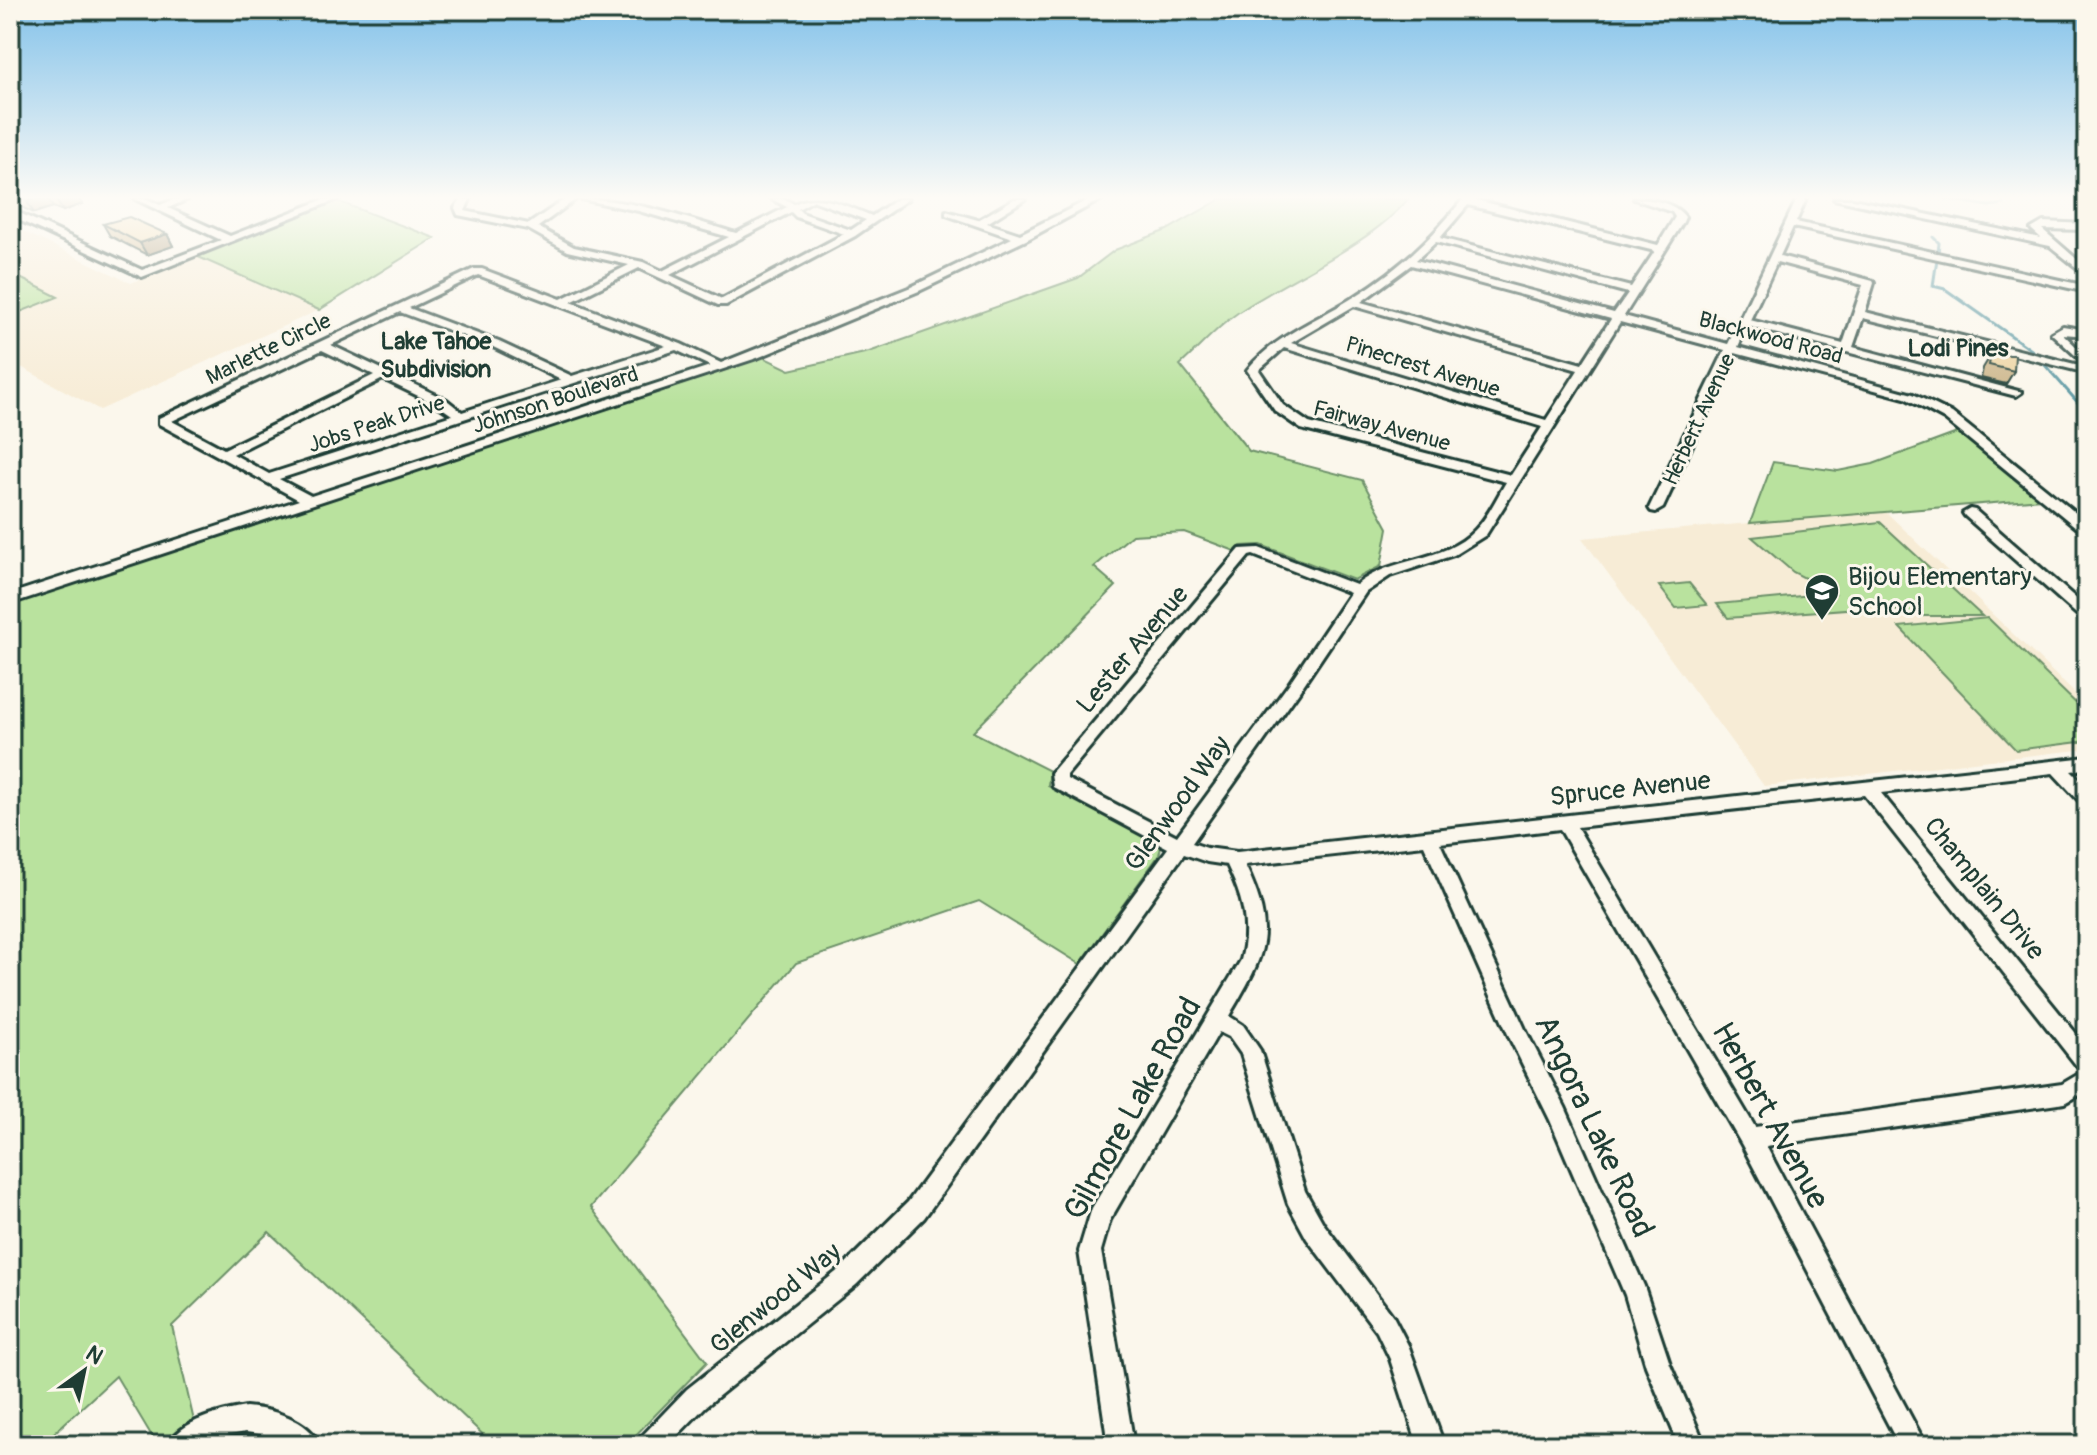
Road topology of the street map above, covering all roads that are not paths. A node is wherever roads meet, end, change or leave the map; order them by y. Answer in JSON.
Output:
{"nodes":[{"id":1,"x":127,"y":267,"type":"edge"},
{"id":2,"x":160,"y":267,"type":"edge"},
{"id":3,"x":633,"y":267,"type":"edge"},
{"id":4,"x":645,"y":267,"type":"edge"},
{"id":5,"x":677,"y":267,"type":"edge"},
{"id":6,"x":790,"y":267,"type":"edge"},
{"id":7,"x":959,"y":267,"type":"edge"},
{"id":8,"x":1399,"y":267,"type":"edge"},
{"id":9,"x":1429,"y":267,"type":"edge"},
{"id":10,"x":1541,"y":267,"type":"edge"},
{"id":11,"x":1649,"y":267,"type":"edge"},
{"id":12,"x":1771,"y":267,"type":"edge"},
{"id":13,"x":1810,"y":267,"type":"edge"},
{"id":14,"x":1987,"y":267,"type":"edge"},
{"id":15,"x":661,"y":275,"type":"junction"},
{"id":16,"x":2087,"y":289,"type":"edge"},
{"id":17,"x":1634,"y":291,"type":"junction"},
{"id":18,"x":563,"y":302,"type":"junction"},
{"id":19,"x":1353,"y":303,"type":"junction"},
{"id":20,"x":399,"y":308,"type":"junction"},
{"id":21,"x":1861,"y":314,"type":"junction"},
{"id":22,"x":1617,"y":318,"type":"junction"},
{"id":23,"x":1744,"y":322,"type":"junction"},
{"id":24,"x":2087,"y":333,"type":"edge"},
{"id":25,"x":321,"y":345,"type":"junction"},
{"id":26,"x":1285,"y":345,"type":"junction"},
{"id":27,"x":677,"y":346,"type":"junction"},
{"id":28,"x":1731,"y":347,"type":"junction"},
{"id":29,"x":1847,"y":349,"type":"junction"},
{"id":30,"x":2087,"y":363,"type":"edge"},
{"id":31,"x":720,"y":367,"type":"junction"},
{"id":32,"x":1585,"y":368,"type":"junction"},
{"id":33,"x":2087,"y":370,"type":"edge"},
{"id":34,"x":382,"y":375,"type":"junction"},
{"id":35,"x":568,"y":379,"type":"junction"},
{"id":36,"x":2016,"y":392,"type":"dead end"},
{"id":37,"x":462,"y":417,"type":"junction"},
{"id":38,"x":1549,"y":425,"type":"junction"},
{"id":39,"x":226,"y":453,"type":"junction"},
{"id":40,"x":269,"y":478,"type":"junction"},
{"id":41,"x":1514,"y":480,"type":"junction"},
{"id":42,"x":308,"y":500,"type":"junction"},
{"id":43,"x":1656,"y":508,"type":"dead end"},
{"id":44,"x":1970,"y":513,"type":"dead end"},
{"id":45,"x":2087,"y":529,"type":"edge"},
{"id":46,"x":1359,"y":591,"type":"junction"},
{"id":47,"x":10,"y":599,"type":"edge"},
{"id":48,"x":2087,"y":616,"type":"edge"},
{"id":49,"x":2087,"y":763,"type":"edge"},
{"id":50,"x":2057,"y":767,"type":"junction"},
{"id":51,"x":1059,"y":782,"type":"joint"},
{"id":52,"x":1868,"y":788,"type":"junction"},
{"id":53,"x":2087,"y":798,"type":"edge"},
{"id":54,"x":1565,"y":822,"type":"junction"},
{"id":55,"x":1429,"y":837,"type":"junction"},
{"id":56,"x":1181,"y":846,"type":"junction"},
{"id":57,"x":1233,"y":858,"type":"junction"},
{"id":58,"x":1217,"y":1020,"type":"junction"},
{"id":59,"x":2087,"y":1063,"type":"edge"},
{"id":60,"x":2087,"y":1080,"type":"edge"},
{"id":61,"x":1750,"y":1138,"type":"junction"},
{"id":62,"x":182,"y":1445,"type":"edge"},
{"id":63,"x":307,"y":1445,"type":"edge"},
{"id":64,"x":651,"y":1445,"type":"edge"},
{"id":65,"x":1121,"y":1445,"type":"edge"},
{"id":66,"x":1431,"y":1445,"type":"edge"},
{"id":67,"x":1692,"y":1445,"type":"edge"},
{"id":68,"x":1913,"y":1445,"type":"edge"}],
"edges":[{"from":1,"to":2,"type":"street"},
{"from":3,"to":18,"type":"street"},
{"from":4,"to":15,"type":"street"},
{"from":5,"to":15,"type":"street"},
{"from":6,"to":15,"type":"street"},
{"from":7,"to":31,"type":"street","name":"Johnson Boulevard"},
{"from":8,"to":19,"type":"street","name":"Fairway Avenue"},
{"from":9,"to":22,"type":"street","name":"Blackwood Road"},
{"from":10,"to":17,"type":"street"},
{"from":11,"to":17,"type":"street","name":"Glenwood Way"},
{"from":12,"to":23,"type":"street","name":"Herbert Avenue"},
{"from":13,"to":21,"type":"street"},
{"from":14,"to":16,"type":"street"},
{"from":17,"to":22,"type":"street","name":"Glenwood Way"},
{"from":18,"to":20,"type":"street","name":"Marlette Circle"},
{"from":18,"to":27,"type":"street","name":"Marlette Circle"},
{"from":19,"to":26,"type":"street","name":"Fairway Avenue"},
{"from":19,"to":32,"type":"street"},
{"from":20,"to":25,"type":"street","name":"Marlette Circle"},
{"from":20,"to":35,"type":"street"},
{"from":21,"to":29,"type":"street"},
{"from":21,"to":33,"type":"street"},
{"from":22,"to":28,"type":"street","name":"Blackwood Road"},
{"from":22,"to":32,"type":"street","name":"Glenwood Way"},
{"from":23,"to":28,"type":"street","name":"Herbert Avenue"},
{"from":23,"to":29,"type":"street"},
{"from":24,"to":30,"type":"street"},
{"from":25,"to":34,"type":"street"},
{"from":25,"to":39,"type":"street","name":"Marlette Circle"},
{"from":26,"to":38,"type":"street","name":"Pinecrest Avenue"},
{"from":26,"to":41,"type":"street","name":"Fairway Avenue"},
{"from":27,"to":31,"type":"street","name":"Marlette Circle"},
{"from":27,"to":35,"type":"street","name":"Jobs Peak Drive"},
{"from":28,"to":43,"type":"street","name":"Herbert Avenue"},
{"from":28,"to":45,"type":"street","name":"Blackwood Road"},
{"from":29,"to":36,"type":"street"},
{"from":31,"to":42,"type":"street","name":"Johnson Boulevard"},
{"from":32,"to":38,"type":"street","name":"Glenwood Way"},
{"from":34,"to":37,"type":"street"},
{"from":34,"to":39,"type":"street"},
{"from":35,"to":37,"type":"street","name":"Jobs Peak Drive"},
{"from":37,"to":40,"type":"street","name":"Jobs Peak Drive"},
{"from":38,"to":41,"type":"street","name":"Glenwood Way"},
{"from":39,"to":40,"type":"street","name":"Marlette Circle"},
{"from":40,"to":42,"type":"street","name":"Marlette Circle"},
{"from":41,"to":46,"type":"street","name":"Glenwood Way"},
{"from":42,"to":47,"type":"street","name":"Johnson Boulevard"},
{"from":44,"to":48,"type":"street"},
{"from":46,"to":51,"type":"street","name":"Lester Avenue"},
{"from":46,"to":56,"type":"street","name":"Glenwood Way"},
{"from":49,"to":50,"type":"street","name":"Spruce Avenue"},
{"from":50,"to":52,"type":"street","name":"Spruce Avenue"},
{"from":50,"to":53,"type":"street"},
{"from":51,"to":56,"type":"street","name":"Spruce Avenue"},
{"from":52,"to":54,"type":"street","name":"Spruce Avenue"},
{"from":52,"to":59,"type":"street","name":"Champlain Drive"},
{"from":54,"to":55,"type":"street","name":"Spruce Avenue"},
{"from":54,"to":61,"type":"street","name":"Herbert Avenue"},
{"from":55,"to":57,"type":"street","name":"Spruce Avenue"},
{"from":55,"to":67,"type":"street","name":"Angora Lake Road"},
{"from":56,"to":57,"type":"street","name":"Spruce Avenue"},
{"from":56,"to":64,"type":"street","name":"Glenwood Way"},
{"from":57,"to":58,"type":"street","name":"Gilmore Lake Road"},
{"from":58,"to":65,"type":"street","name":"Gilmore Lake Road"},
{"from":58,"to":66,"type":"street"},
{"from":60,"to":61,"type":"street"},
{"from":61,"to":68,"type":"street","name":"Herbert Avenue"},
{"from":62,"to":63,"type":"street"}]}
